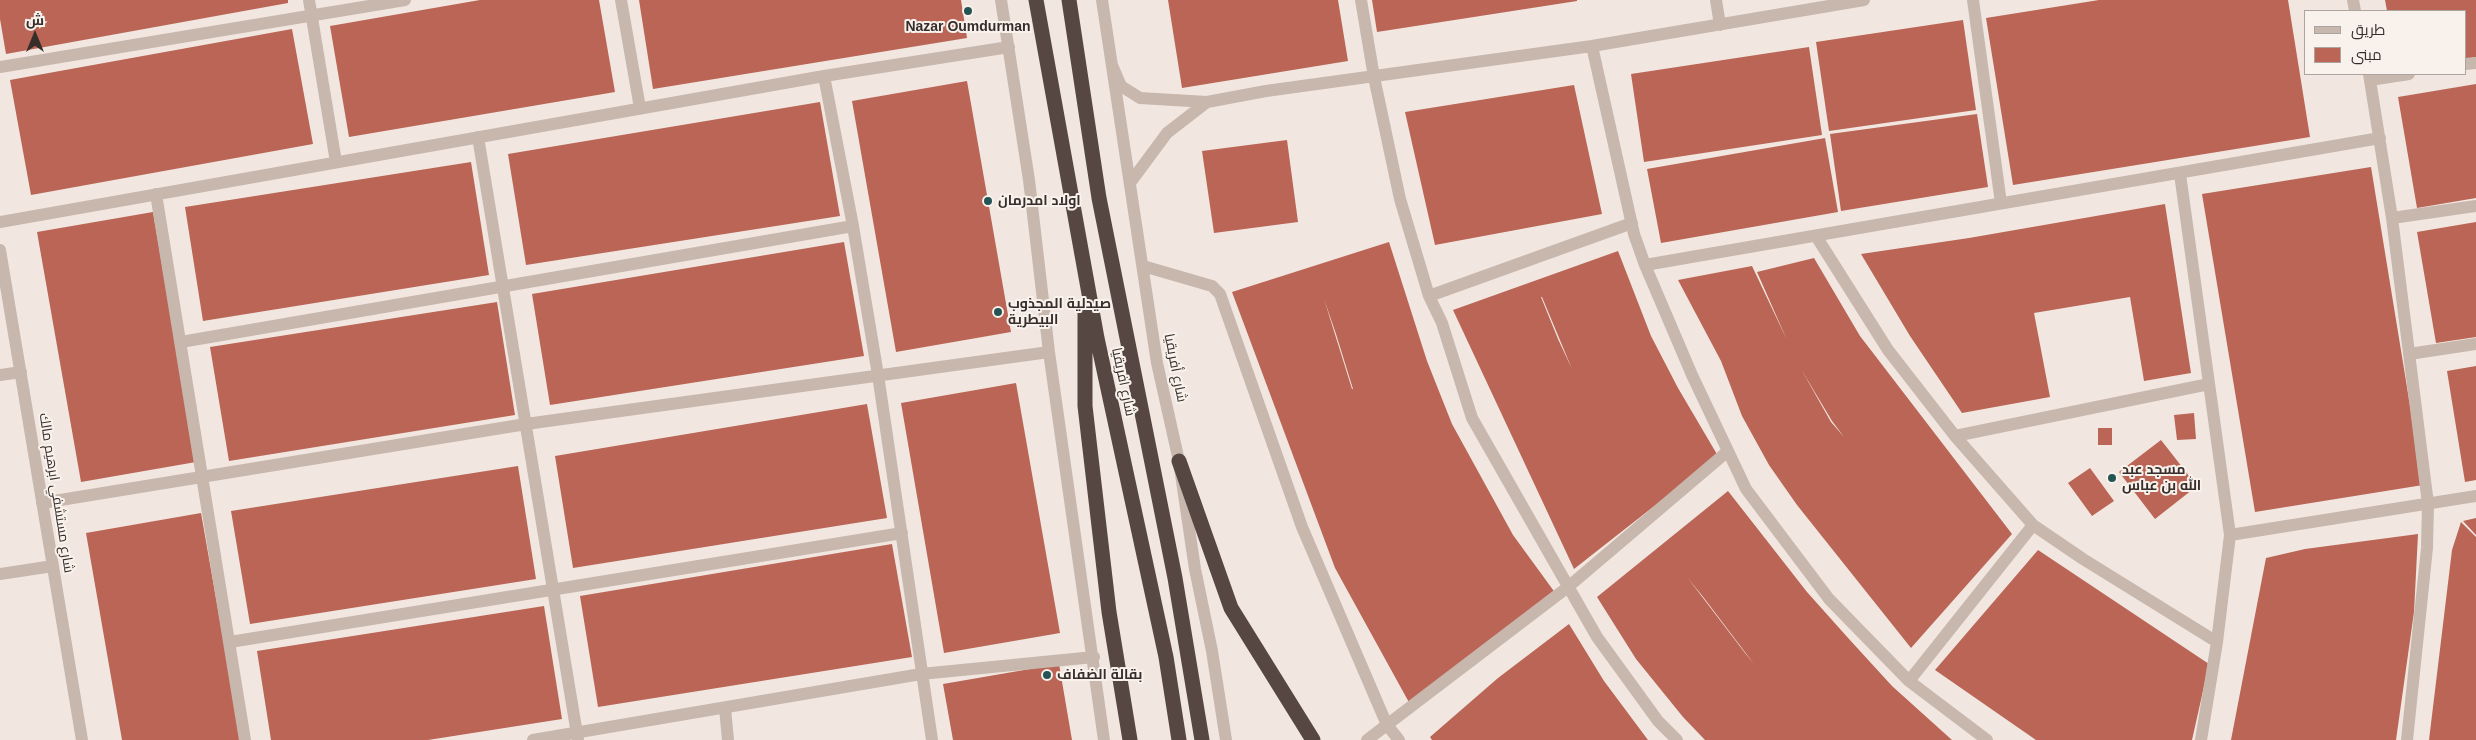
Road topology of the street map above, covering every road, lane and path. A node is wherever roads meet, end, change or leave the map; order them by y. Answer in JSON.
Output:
{"nodes":[{"id":1,"x":309,"y":0,"type":"edge"},
{"id":2,"x":405,"y":0,"type":"edge"},
{"id":3,"x":621,"y":0,"type":"edge"},
{"id":4,"x":1001,"y":0,"type":"edge"},
{"id":5,"x":1036,"y":0,"type":"edge"},
{"id":6,"x":1069,"y":0,"type":"edge"},
{"id":7,"x":1102,"y":0,"type":"edge"},
{"id":8,"x":1361,"y":0,"type":"edge"},
{"id":9,"x":1716,"y":0,"type":"edge"},
{"id":10,"x":1864,"y":0,"type":"edge"},
{"id":11,"x":1973,"y":0,"type":"edge"},
{"id":12,"x":312,"y":16,"type":"junction"},
{"id":13,"x":1720,"y":24,"type":"junction"},
{"id":14,"x":1009,"y":46,"type":"junction"},
{"id":15,"x":1592,"y":46,"type":"junction"},
{"id":16,"x":1112,"y":65,"type":"junction"},
{"id":17,"x":0,"y":68,"type":"edge"},
{"id":18,"x":2396,"y":75,"type":"edge"},
{"id":19,"x":824,"y":76,"type":"junction"},
{"id":20,"x":2369,"y":77,"type":"edge"},
{"id":21,"x":1374,"y":78,"type":"junction"},
{"id":22,"x":1207,"y":102,"type":"junction"},
{"id":23,"x":640,"y":108,"type":"junction"},
{"id":24,"x":478,"y":137,"type":"junction"},
{"id":25,"x":2380,"y":138,"type":"junction"},
{"id":26,"x":336,"y":162,"type":"junction"},
{"id":27,"x":2180,"y":174,"type":"junction"},
{"id":28,"x":1130,"y":183,"type":"junction"},
{"id":29,"x":156,"y":194,"type":"junction"},
{"id":30,"x":2001,"y":203,"type":"junction"},
{"id":31,"x":2476,"y":206,"type":"edge"},
{"id":32,"x":2392,"y":218,"type":"junction"},
{"id":33,"x":0,"y":222,"type":"edge"},
{"id":34,"x":1632,"y":223,"type":"junction"},
{"id":35,"x":853,"y":226,"type":"junction"},
{"id":36,"x":1816,"y":236,"type":"junction"},
{"id":37,"x":0,"y":250,"type":"edge"},
{"id":38,"x":1645,"y":265,"type":"junction"},
{"id":39,"x":1143,"y":266,"type":"junction"},
{"id":40,"x":1086,"y":275,"type":"junction"},
{"id":41,"x":503,"y":286,"type":"junction"},
{"id":42,"x":1429,"y":296,"type":"junction"},
{"id":43,"x":181,"y":342,"type":"junction"},
{"id":44,"x":2476,"y":344,"type":"edge"},
{"id":45,"x":1049,"y":352,"type":"junction"},
{"id":46,"x":2409,"y":354,"type":"junction"},
{"id":47,"x":21,"y":372,"type":"junction"},
{"id":48,"x":0,"y":375,"type":"edge"},
{"id":49,"x":878,"y":375,"type":"junction"},
{"id":50,"x":2208,"y":384,"type":"junction"},
{"id":51,"x":526,"y":424,"type":"junction"},
{"id":52,"x":1954,"y":436,"type":"junction"},
{"id":53,"x":1728,"y":451,"type":"junction"},
{"id":54,"x":1179,"y":460,"type":"junction"},
{"id":55,"x":202,"y":477,"type":"junction"},
{"id":56,"x":2476,"y":496,"type":"edge"},
{"id":57,"x":42,"y":503,"type":"junction"},
{"id":58,"x":2428,"y":504,"type":"junction"},
{"id":59,"x":2033,"y":525,"type":"junction"},
{"id":60,"x":902,"y":533,"type":"junction"},
{"id":61,"x":2230,"y":535,"type":"junction"},
{"id":62,"x":53,"y":566,"type":"junction"},
{"id":63,"x":0,"y":574,"type":"edge"},
{"id":64,"x":1568,"y":588,"type":"junction"},
{"id":65,"x":554,"y":591,"type":"junction"},
{"id":66,"x":230,"y":642,"type":"junction"},
{"id":67,"x":2217,"y":642,"type":"junction"},
{"id":68,"x":1094,"y":657,"type":"junction"},
{"id":69,"x":921,"y":674,"type":"junction"},
{"id":70,"x":1910,"y":681,"type":"junction"},
{"id":71,"x":725,"y":708,"type":"junction"},
{"id":72,"x":1387,"y":725,"type":"junction"},
{"id":73,"x":578,"y":736,"type":"edge"},
{"id":74,"x":82,"y":740,"type":"edge"},
{"id":75,"x":245,"y":740,"type":"edge"},
{"id":76,"x":533,"y":740,"type":"edge"},
{"id":77,"x":728,"y":740,"type":"edge"},
{"id":78,"x":932,"y":740,"type":"edge"},
{"id":79,"x":1104,"y":740,"type":"edge"},
{"id":80,"x":1130,"y":740,"type":"edge"},
{"id":81,"x":1179,"y":740,"type":"edge"},
{"id":82,"x":1202,"y":740,"type":"edge"},
{"id":83,"x":1226,"y":740,"type":"edge"},
{"id":84,"x":1313,"y":740,"type":"edge"},
{"id":85,"x":1367,"y":740,"type":"edge"},
{"id":86,"x":1399,"y":740,"type":"edge"},
{"id":87,"x":1677,"y":740,"type":"edge"},
{"id":88,"x":1986,"y":740,"type":"edge"},
{"id":89,"x":2200,"y":740,"type":"edge"},
{"id":90,"x":2407,"y":740,"type":"edge"}],
"edges":[{"from":1,"to":12,"type":"street"},
{"from":2,"to":12,"type":"street"},
{"from":3,"to":23,"type":"street"},
{"from":4,"to":14,"type":"street"},
{"from":5,"to":40,"type":"highway","name":"شارع افريقيا"},
{"from":6,"to":82,"type":"highway","name":"شارع افريقيا"},
{"from":7,"to":16,"type":"street","name":"شارع أفريقيا"},
{"from":8,"to":21,"type":"street"},
{"from":9,"to":13,"type":"street"},
{"from":10,"to":13,"type":"street"},
{"from":11,"to":30,"type":"street"},
{"from":12,"to":17,"type":"street"},
{"from":12,"to":26,"type":"street"},
{"from":13,"to":15,"type":"street"},
{"from":14,"to":19,"type":"street"},
{"from":14,"to":45,"type":"street"},
{"from":15,"to":21,"type":"street"},
{"from":15,"to":34,"type":"street"},
{"from":16,"to":22,"type":"street"},
{"from":16,"to":28,"type":"street","name":"شارع أفريقيا"},
{"from":18,"to":20,"type":"street"},
{"from":19,"to":23,"type":"street"},
{"from":19,"to":35,"type":"street"},
{"from":20,"to":25,"type":"street"},
{"from":21,"to":22,"type":"street"},
{"from":21,"to":42,"type":"street"},
{"from":22,"to":28,"type":"street"},
{"from":23,"to":24,"type":"street"},
{"from":24,"to":26,"type":"street"},
{"from":24,"to":41,"type":"street"},
{"from":25,"to":27,"type":"street"},
{"from":25,"to":32,"type":"street"},
{"from":26,"to":29,"type":"street"},
{"from":27,"to":30,"type":"street"},
{"from":27,"to":50,"type":"street"},
{"from":28,"to":39,"type":"street","name":"شارع أفريقيا"},
{"from":29,"to":33,"type":"street"},
{"from":29,"to":43,"type":"street"},
{"from":30,"to":36,"type":"street"},
{"from":31,"to":32,"type":"street"},
{"from":32,"to":46,"type":"street"},
{"from":34,"to":38,"type":"street"},
{"from":34,"to":42,"type":"street"},
{"from":35,"to":41,"type":"street"},
{"from":35,"to":49,"type":"street"},
{"from":36,"to":38,"type":"street"},
{"from":36,"to":52,"type":"street"},
{"from":37,"to":47,"type":"street","name":"شارع مستشفي ابرهيم مالك"},
{"from":38,"to":53,"type":"street"},
{"from":39,"to":54,"type":"street","name":"شارع أفريقيا"},
{"from":39,"to":72,"type":"street"},
{"from":40,"to":80,"type":"highway"},
{"from":40,"to":81,"type":"highway","name":"شارع افريقيا"},
{"from":41,"to":43,"type":"street"},
{"from":41,"to":51,"type":"street"},
{"from":42,"to":64,"type":"street"},
{"from":43,"to":55,"type":"street"},
{"from":44,"to":46,"type":"street"},
{"from":45,"to":49,"type":"street"},
{"from":45,"to":68,"type":"street"},
{"from":46,"to":58,"type":"street"},
{"from":47,"to":48,"type":"street"},
{"from":47,"to":57,"type":"street","name":"شارع مستشفي ابرهيم مالك"},
{"from":49,"to":51,"type":"street"},
{"from":49,"to":60,"type":"street"},
{"from":50,"to":52,"type":"street"},
{"from":50,"to":61,"type":"street"},
{"from":51,"to":55,"type":"street"},
{"from":51,"to":65,"type":"street"},
{"from":52,"to":59,"type":"street"},
{"from":53,"to":64,"type":"street"},
{"from":53,"to":70,"type":"street"},
{"from":54,"to":83,"type":"street","name":"شارع أفريقيا"},
{"from":54,"to":84,"type":"highway"},
{"from":55,"to":57,"type":"street"},
{"from":55,"to":66,"type":"street"},
{"from":56,"to":58,"type":"street"},
{"from":57,"to":62,"type":"street","name":"شارع مستشفي ابرهيم مالك"},
{"from":58,"to":61,"type":"street"},
{"from":58,"to":90,"type":"street"},
{"from":59,"to":67,"type":"street"},
{"from":59,"to":70,"type":"street"},
{"from":60,"to":65,"type":"street"},
{"from":60,"to":69,"type":"street"},
{"from":61,"to":67,"type":"street"},
{"from":62,"to":63,"type":"street"},
{"from":62,"to":74,"type":"street","name":"شارع مستشفي ابرهيم مالك"},
{"from":64,"to":72,"type":"street"},
{"from":64,"to":87,"type":"street"},
{"from":65,"to":66,"type":"street"},
{"from":65,"to":73,"type":"street"},
{"from":66,"to":75,"type":"street"},
{"from":67,"to":89,"type":"street"},
{"from":68,"to":69,"type":"street"},
{"from":68,"to":79,"type":"street"},
{"from":69,"to":71,"type":"street"},
{"from":69,"to":78,"type":"street"},
{"from":70,"to":88,"type":"street"},
{"from":71,"to":73,"type":"street"},
{"from":71,"to":77,"type":"street"},
{"from":72,"to":85,"type":"street"},
{"from":72,"to":86,"type":"street"},
{"from":73,"to":76,"type":"street"}]}
